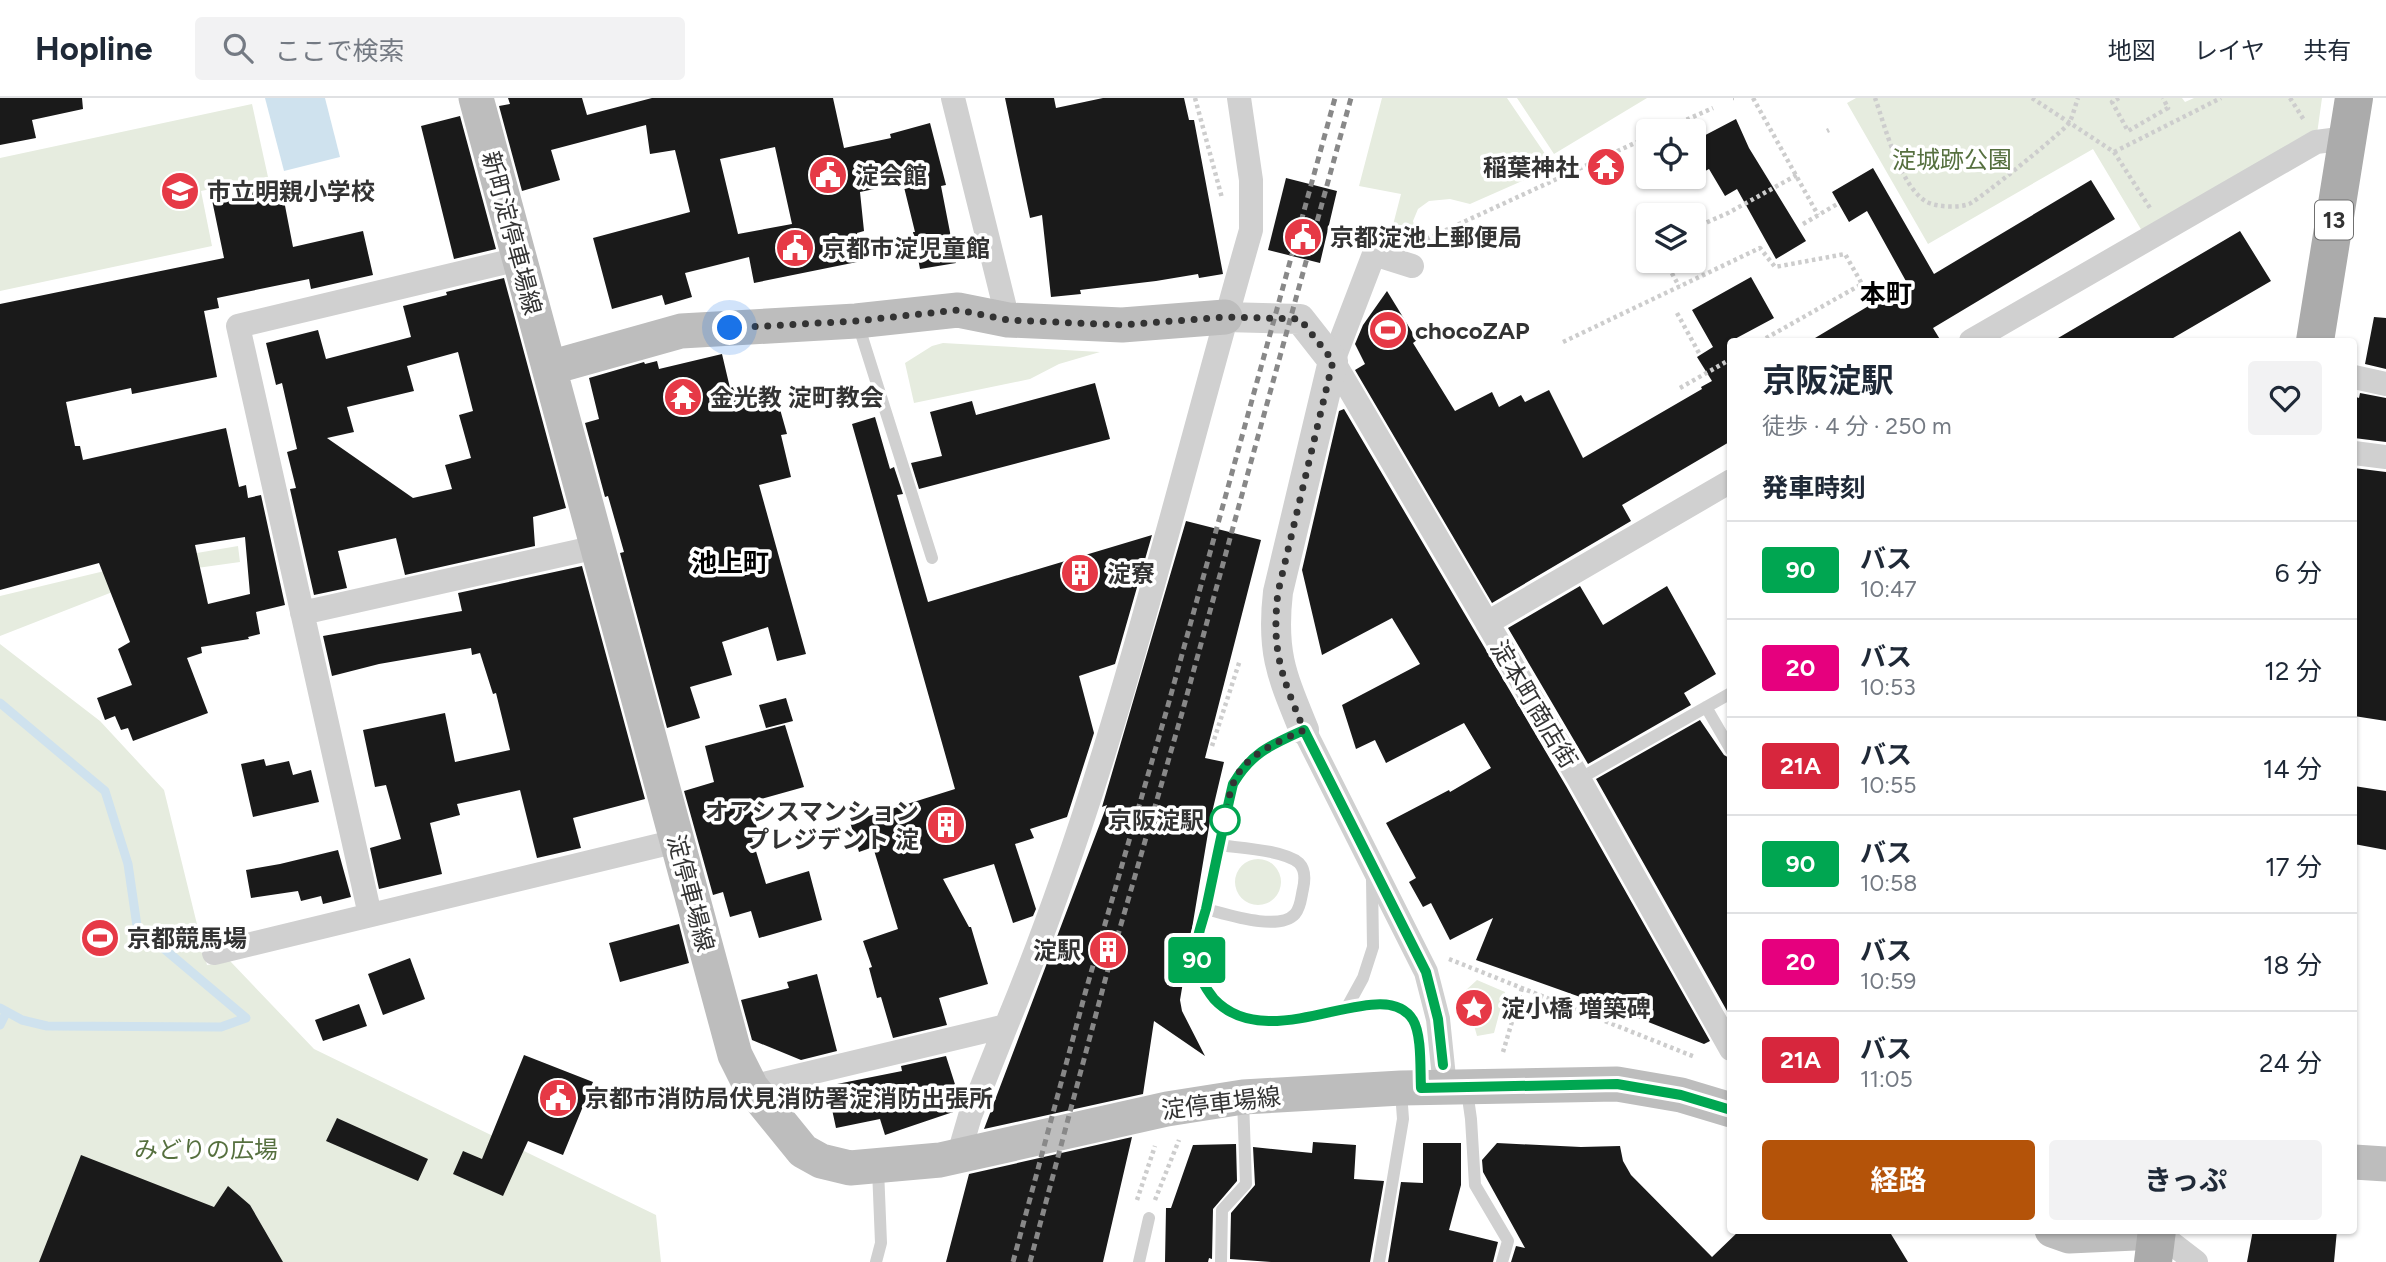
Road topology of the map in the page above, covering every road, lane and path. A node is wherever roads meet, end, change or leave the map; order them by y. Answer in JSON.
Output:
{"nodes":[{"id":1,"x":476,"y":98,"type":"edge"},
{"id":2,"x":953,"y":98,"type":"edge"},
{"id":3,"x":1195,"y":98,"type":"edge"},
{"id":4,"x":1239,"y":98,"type":"edge"},
{"id":5,"x":1754,"y":98,"type":"edge"},
{"id":6,"x":1875,"y":98,"type":"edge"},
{"id":7,"x":2032,"y":98,"type":"edge"},
{"id":8,"x":2078,"y":98,"type":"edge"},
{"id":9,"x":2119,"y":98,"type":"edge"},
{"id":10,"x":2163,"y":98,"type":"edge"},
{"id":11,"x":2221,"y":98,"type":"edge"},
{"id":12,"x":2354,"y":98,"type":"edge"},
{"id":13,"x":1713,"y":108,"type":"dead end"},
{"id":14,"x":1688,"y":119,"type":"edge"},
{"id":15,"x":2069,"y":124,"type":"junction"},
{"id":16,"x":2347,"y":138,"type":"junction"},
{"id":17,"x":1636,"y":143,"type":"edge"},
{"id":18,"x":2114,"y":152,"type":"junction"},
{"id":19,"x":1797,"y":175,"type":"junction"},
{"id":20,"x":1839,"y":203,"type":"dead end"},
{"id":21,"x":1224,"y":205,"type":"dead end"},
{"id":22,"x":1818,"y":215,"type":"junction"},
{"id":23,"x":1706,"y":223,"type":"edge"},
{"id":24,"x":1803,"y":224,"type":"dead end"},
{"id":25,"x":2162,"y":230,"type":"junction"},
{"id":26,"x":519,"y":259,"type":"junction"},
{"id":27,"x":1407,"y":264,"type":"joint"},
{"id":28,"x":1672,"y":273,"type":"edge"},
{"id":29,"x":1679,"y":286,"type":"junction"},
{"id":30,"x":1677,"y":313,"type":"dead end"},
{"id":31,"x":1225,"y":317,"type":"junction"},
{"id":32,"x":1008,"y":320,"type":"junction"},
{"id":33,"x":856,"y":321,"type":"junction"},
{"id":34,"x":1766,"y":338,"type":"edge"},
{"id":35,"x":1976,"y":338,"type":"edge"},
{"id":36,"x":2315,"y":338,"type":"edge"},
{"id":37,"x":1563,"y":342,"type":"dead end"},
{"id":38,"x":1699,"y":353,"type":"dead end"},
{"id":39,"x":1333,"y":361,"type":"junction"},
{"id":40,"x":1727,"y":361,"type":"edge"},
{"id":41,"x":549,"y":368,"type":"junction"},
{"id":42,"x":2357,"y":378,"type":"edge"},
{"id":43,"x":2386,"y":384,"type":"edge"},
{"id":44,"x":1680,"y":388,"type":"dead end"},
{"id":45,"x":2357,"y":453,"type":"edge"},
{"id":46,"x":2386,"y":457,"type":"edge"},
{"id":47,"x":1727,"y":483,"type":"edge"},
{"id":48,"x":597,"y":547,"type":"junction"},
{"id":49,"x":932,"y":558,"type":"dead end"},
{"id":50,"x":302,"y":613,"type":"junction"},
{"id":51,"x":1487,"y":623,"type":"junction"},
{"id":52,"x":1240,"y":660,"type":"dead end"},
{"id":53,"x":1727,"y":695,"type":"edge"},
{"id":54,"x":1706,"y":707,"type":"junction"},
{"id":55,"x":1304,"y":730,"type":"junction"},
{"id":56,"x":1727,"y":743,"type":"edge"},
{"id":57,"x":1212,"y":746,"type":"dead end"},
{"id":58,"x":1579,"y":779,"type":"junction"},
{"id":59,"x":677,"y":841,"type":"junction"},
{"id":60,"x":1219,"y":845,"type":"junction"},
{"id":61,"x":1371,"y":865,"type":"junction"},
{"id":62,"x":1206,"y":909,"type":"junction"},
{"id":63,"x":370,"y":915,"type":"junction"},
{"id":64,"x":214,"y":953,"type":"dead end"},
{"id":65,"x":1439,"y":955,"type":"dead end"},
{"id":66,"x":1522,"y":988,"type":"junction"},
{"id":67,"x":1346,"y":1009,"type":"junction"},
{"id":68,"x":1006,"y":1026,"type":"junction"},
{"id":69,"x":1727,"y":1042,"type":"edge"},
{"id":70,"x":1503,"y":1052,"type":"dead end"},
{"id":71,"x":1695,"y":1057,"type":"dead end"},
{"id":72,"x":751,"y":1087,"type":"junction"},
{"id":73,"x":1433,"y":1087,"type":"junction"},
{"id":74,"x":1243,"y":1097,"type":"junction"},
{"id":75,"x":1727,"y":1102,"type":"edge"},
{"id":76,"x":1178,"y":1142,"type":"dead end"},
{"id":77,"x":1156,"y":1143,"type":"dead end"},
{"id":78,"x":958,"y":1157,"type":"junction"},
{"id":79,"x":2357,"y":1162,"type":"edge"},
{"id":80,"x":2386,"y":1164,"type":"edge"},
{"id":81,"x":878,"y":1166,"type":"junction"},
{"id":82,"x":1155,"y":1199,"type":"dead end"},
{"id":83,"x":1136,"y":1203,"type":"dead end"},
{"id":84,"x":1150,"y":1218,"type":"dead end"},
{"id":85,"x":2063,"y":1234,"type":"edge"},
{"id":86,"x":2152,"y":1243,"type":"edge"},
{"id":87,"x":876,"y":1262,"type":"edge"},
{"id":88,"x":1139,"y":1262,"type":"edge"},
{"id":89,"x":1221,"y":1262,"type":"edge"},
{"id":90,"x":1379,"y":1262,"type":"edge"},
{"id":91,"x":1502,"y":1262,"type":"edge"},
{"id":92,"x":2196,"y":1262,"type":"edge"}],
"edges":[{"from":1,"to":26,"type":"main road","name":"新町淀停車場線"},
{"from":2,"to":32,"type":"street"},
{"from":3,"to":21,"type":"path"},
{"from":4,"to":31,"type":"street"},
{"from":5,"to":19,"type":"path"},
{"from":6,"to":15,"type":"path"},
{"from":7,"to":15,"type":"path"},
{"from":8,"to":15,"type":"path"},
{"from":9,"to":10,"type":"path"},
{"from":11,"to":18,"type":"path"},
{"from":12,"to":16,"type":"main road","number":"13"},
{"from":13,"to":14,"type":"path"},
{"from":15,"to":18,"type":"path"},
{"from":16,"to":25,"type":"street"},
{"from":16,"to":36,"type":"main road","number":"13"},
{"from":17,"to":27,"type":"path"},
{"from":18,"to":25,"type":"path"},
{"from":19,"to":22,"type":"path"},
{"from":19,"to":23,"type":"path"},
{"from":20,"to":22,"type":"path"},
{"from":22,"to":24,"type":"path"},
{"from":25,"to":35,"type":"street"},
{"from":26,"to":41,"type":"main road","name":"新町淀停車場線"},
{"from":26,"to":50,"type":"street"},
{"from":27,"to":39,"type":"street"},
{"from":28,"to":29,"type":"path"},
{"from":29,"to":34,"type":"path"},
{"from":29,"to":37,"type":"path"},
{"from":30,"to":38,"type":"path"},
{"from":31,"to":32,"type":"main road"},
{"from":31,"to":39,"type":"street"},
{"from":31,"to":68,"type":"street"},
{"from":32,"to":33,"type":"main road"},
{"from":33,"to":41,"type":"main road"},
{"from":33,"to":49,"type":"lane"},
{"from":39,"to":51,"type":"street","name":"淀本町商店街"},
{"from":39,"to":55,"type":"street"},
{"from":40,"to":44,"type":"path"},
{"from":41,"to":48,"type":"main road","name":"淀停車場線"},
{"from":42,"to":43,"type":"street"},
{"from":45,"to":46,"type":"street"},
{"from":47,"to":51,"type":"street"},
{"from":48,"to":50,"type":"street"},
{"from":48,"to":59,"type":"main road","name":"淀停車場線"},
{"from":50,"to":63,"type":"street"},
{"from":51,"to":58,"type":"street","name":"淀本町商店街"},
{"from":52,"to":57,"type":"path"},
{"from":53,"to":54,"type":"lane"},
{"from":54,"to":56,"type":"lane"},
{"from":54,"to":58,"type":"lane"},
{"from":55,"to":60,"type":"lane"},
{"from":55,"to":61,"type":"street"},
{"from":58,"to":69,"type":"street","name":"淀本町商店街"},
{"from":59,"to":63,"type":"street"},
{"from":59,"to":72,"type":"main road","name":"淀停車場線"},
{"from":60,"to":62,"type":"lane"},
{"from":60,"to":62,"type":"lane"},
{"from":61,"to":67,"type":"lane"},
{"from":61,"to":73,"type":"street"},
{"from":62,"to":67,"type":"lane"},
{"from":63,"to":64,"type":"street"},
{"from":65,"to":66,"type":"path"},
{"from":66,"to":70,"type":"path"},
{"from":66,"to":71,"type":"path"},
{"from":67,"to":73,"type":"lane"},
{"from":68,"to":72,"type":"street"},
{"from":68,"to":78,"type":"street"},
{"from":72,"to":81,"type":"main road","name":"淀停車場線"},
{"from":73,"to":74,"type":"main road","name":"淀停車場線"},
{"from":73,"to":75,"type":"main road","name":"淀停車場線"},
{"from":73,"to":90,"type":"lane"},
{"from":73,"to":91,"type":"lane"},
{"from":74,"to":78,"type":"main road","name":"淀停車場線"},
{"from":74,"to":89,"type":"lane"},
{"from":76,"to":82,"type":"path"},
{"from":77,"to":83,"type":"path"},
{"from":78,"to":81,"type":"main road","name":"淀停車場線"},
{"from":79,"to":80,"type":"main road"},
{"from":81,"to":87,"type":"lane"},
{"from":84,"to":88,"type":"lane"},
{"from":85,"to":86,"type":"main road"},
{"from":86,"to":92,"type":"street"}]}
